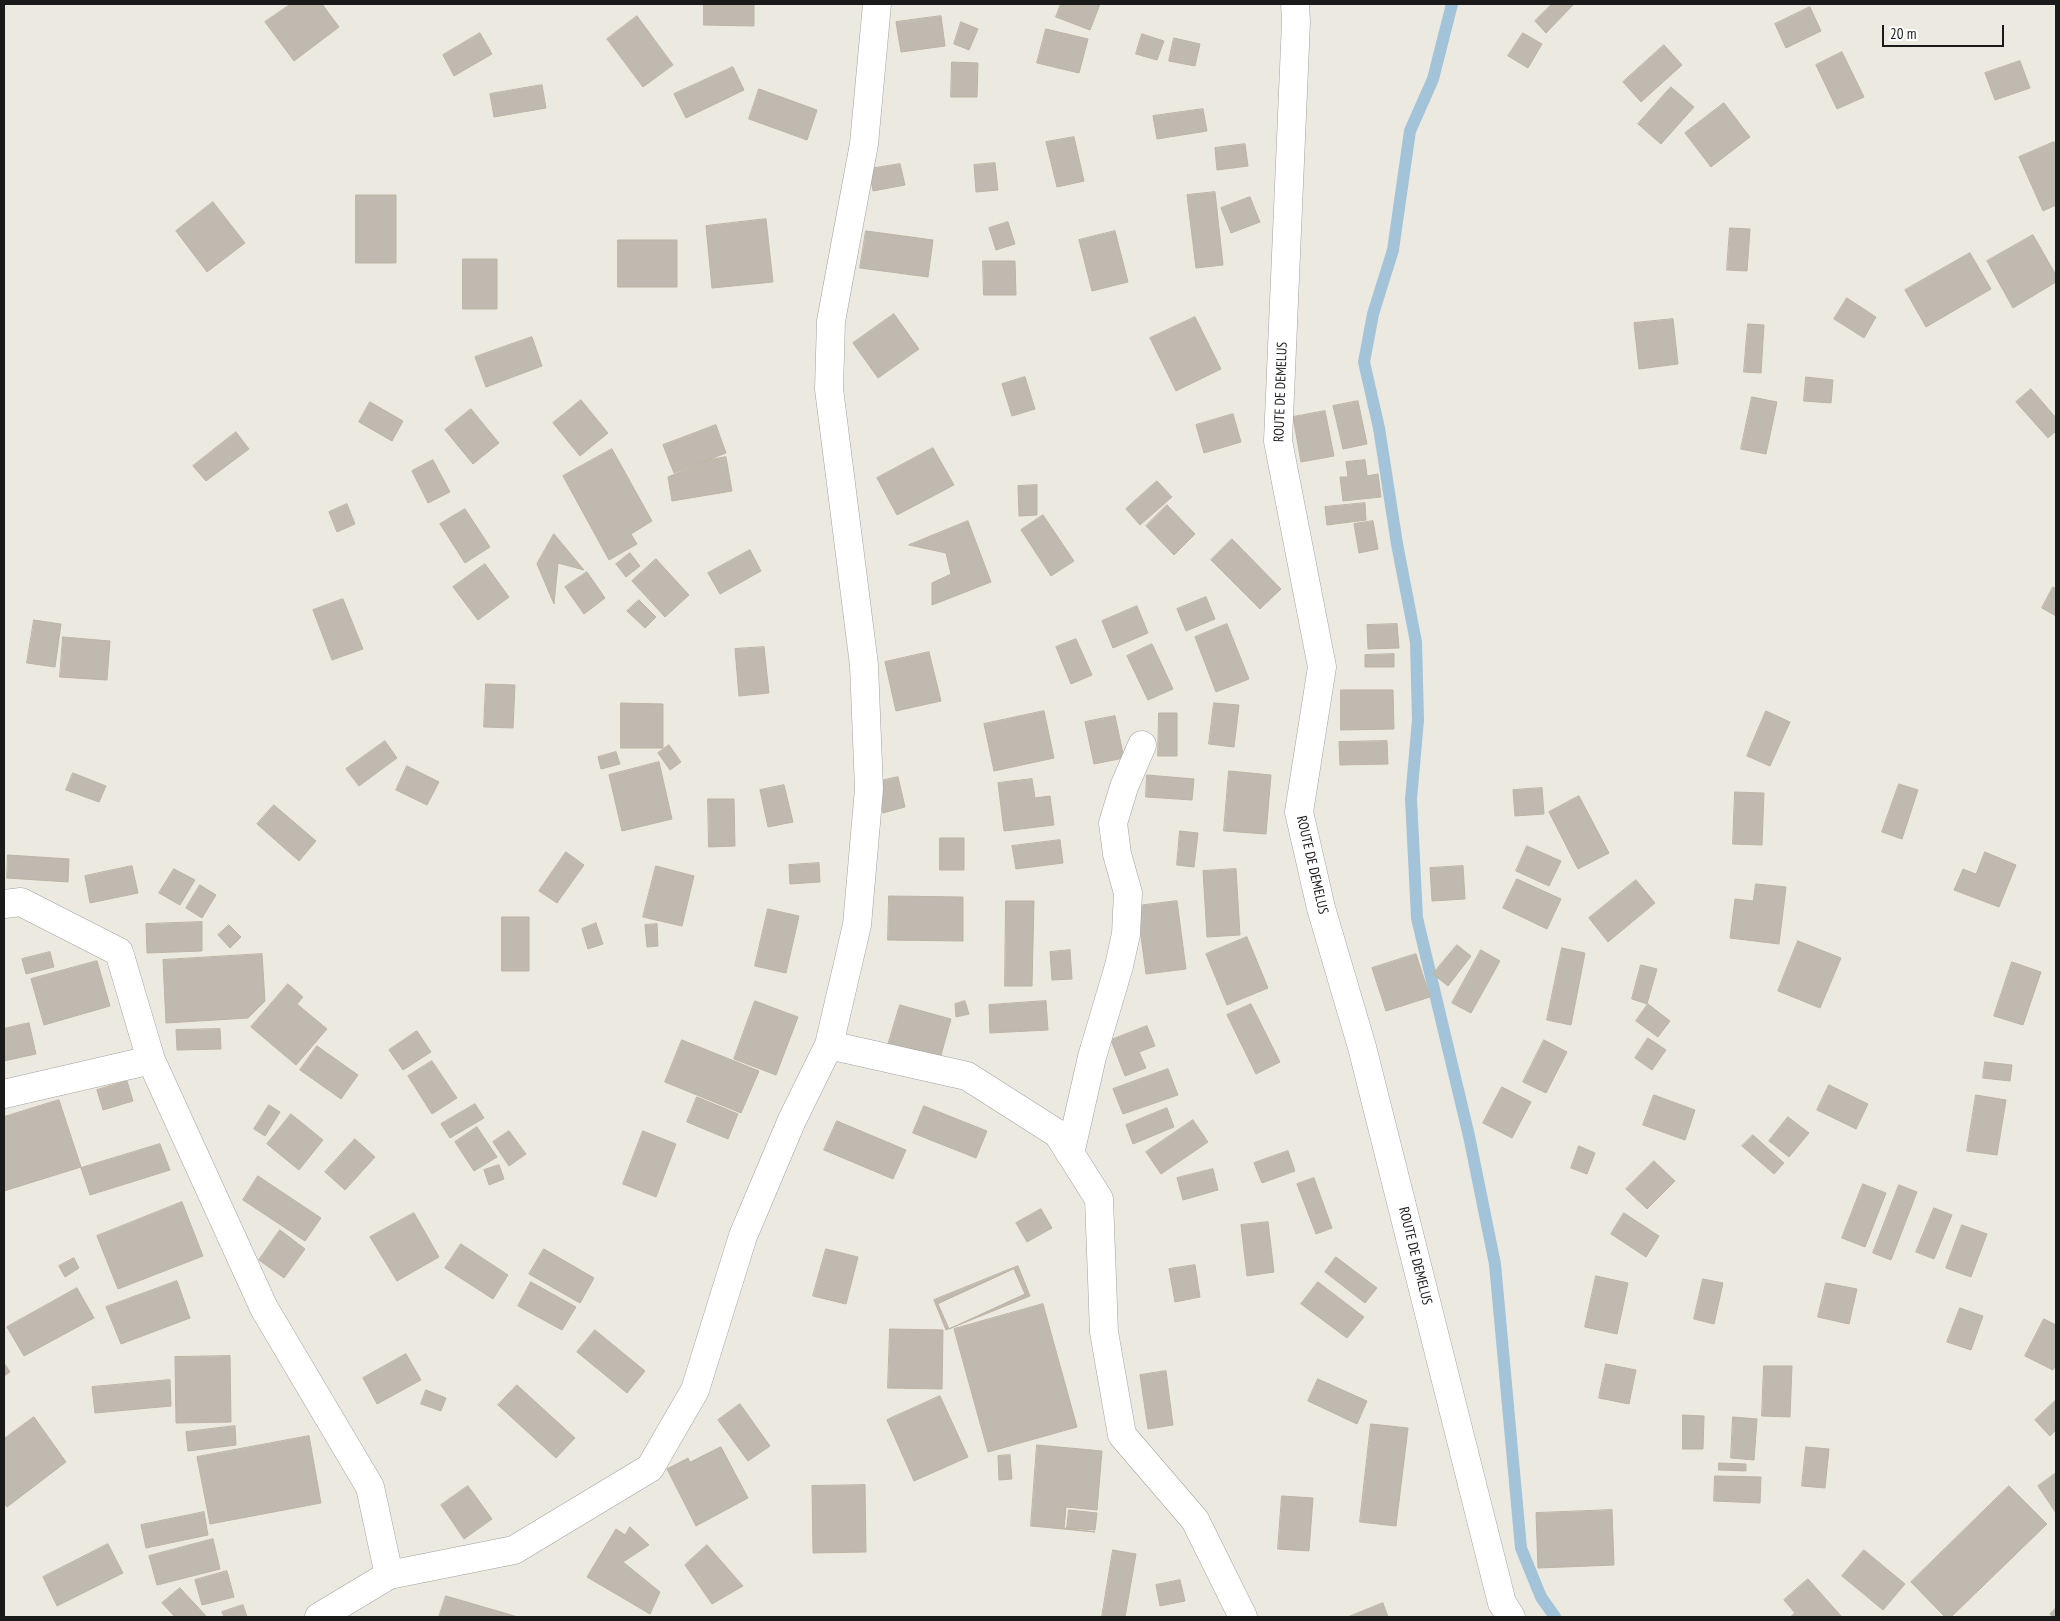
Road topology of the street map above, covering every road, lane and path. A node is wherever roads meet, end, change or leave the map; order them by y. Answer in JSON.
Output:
{"nodes":[{"id":1,"x":877,"y":4,"type":"edge"},
{"id":2,"x":1295,"y":4,"type":"edge"},
{"id":3,"x":1142,"y":746,"type":"dead end"},
{"id":4,"x":4,"y":904,"type":"edge"},
{"id":5,"x":830,"y":1045,"type":"junction"},
{"id":6,"x":152,"y":1060,"type":"junction"},
{"id":7,"x":4,"y":1094,"type":"edge"},
{"id":8,"x":1070,"y":1154,"type":"junction"},
{"id":9,"x":389,"y":1575,"type":"junction"},
{"id":10,"x":319,"y":1617,"type":"edge"},
{"id":11,"x":1243,"y":1617,"type":"edge"},
{"id":12,"x":1511,"y":1617,"type":"edge"}],
"edges":[{"from":1,"to":5,"type":"street"},
{"from":2,"to":12,"type":"street","name":"ROUTE DE DEMELUS"},
{"from":3,"to":8,"type":"street"},
{"from":4,"to":6,"type":"street"},
{"from":5,"to":8,"type":"street"},
{"from":5,"to":9,"type":"street"},
{"from":6,"to":7,"type":"street"},
{"from":6,"to":9,"type":"street"},
{"from":8,"to":11,"type":"street"},
{"from":9,"to":10,"type":"street"}]}
